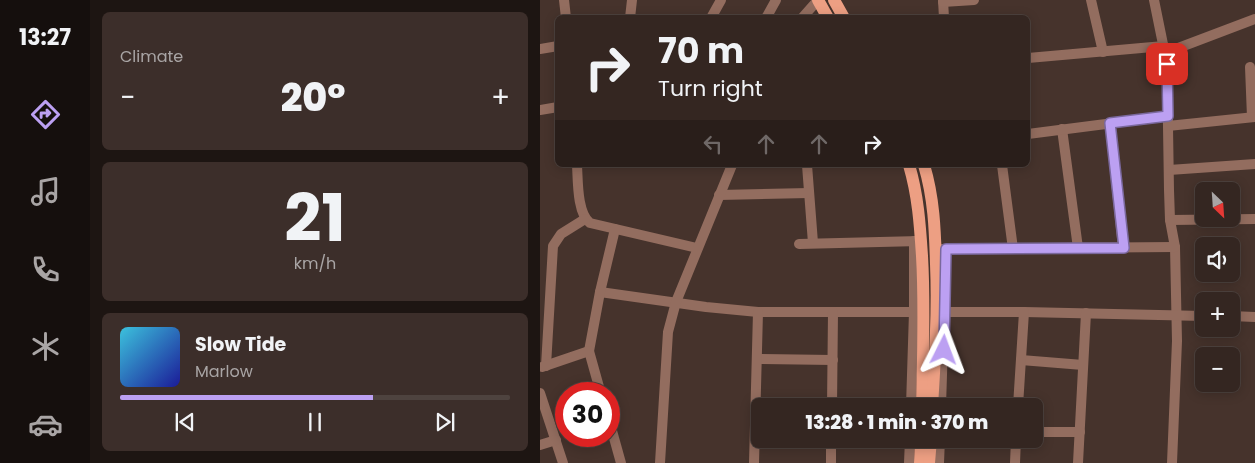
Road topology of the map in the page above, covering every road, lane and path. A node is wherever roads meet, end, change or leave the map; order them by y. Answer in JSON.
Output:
{"nodes":[{"id":1,"x":564,"y":0,"type":"edge"},
{"id":2,"x":632,"y":0,"type":"edge"},
{"id":3,"x":721,"y":0,"type":"edge"},
{"id":4,"x":776,"y":0,"type":"edge"},
{"id":5,"x":818,"y":0,"type":"edge"},
{"id":6,"x":834,"y":0,"type":"edge"},
{"id":7,"x":974,"y":0,"type":"edge"},
{"id":8,"x":1091,"y":0,"type":"edge"},
{"id":9,"x":1154,"y":0,"type":"edge"},
{"id":10,"x":943,"y":1,"type":"edge"},
{"id":11,"x":566,"y":15,"type":"edge"},
{"id":12,"x":630,"y":15,"type":"edge"},
{"id":13,"x":713,"y":15,"type":"edge"},
{"id":14,"x":768,"y":15,"type":"edge"},
{"id":15,"x":805,"y":15,"type":"edge"},
{"id":16,"x":826,"y":15,"type":"edge"},
{"id":17,"x":842,"y":15,"type":"edge"},
{"id":18,"x":944,"y":15,"type":"edge"},
{"id":19,"x":1255,"y":19,"type":"edge"},
{"id":20,"x":555,"y":46,"type":"edge"},
{"id":21,"x":540,"y":49,"type":"edge"},
{"id":22,"x":1164,"y":50,"type":"junction"},
{"id":23,"x":1103,"y":52,"type":"junction"},
{"id":24,"x":1030,"y":58,"type":"edge"},
{"id":25,"x":1250,"y":67,"type":"dead end"},
{"id":26,"x":555,"y":108,"type":"edge"},
{"id":27,"x":540,"y":110,"type":"edge"},
{"id":28,"x":1254,"y":117,"type":"edge"},
{"id":29,"x":1168,"y":121,"type":"junction"},
{"id":30,"x":1110,"y":123,"type":"junction"},
{"id":31,"x":1062,"y":129,"type":"junction"},
{"id":32,"x":1030,"y":134,"type":"edge"},
{"id":33,"x":1255,"y":164,"type":"edge"},
{"id":34,"x":577,"y":167,"type":"edge"},
{"id":35,"x":731,"y":167,"type":"edge"},
{"id":36,"x":808,"y":167,"type":"edge"},
{"id":37,"x":910,"y":167,"type":"edge"},
{"id":38,"x":925,"y":167,"type":"edge"},
{"id":39,"x":1002,"y":167,"type":"edge"},
{"id":40,"x":1169,"y":170,"type":"junction"},
{"id":41,"x":809,"y":193,"type":"junction"},
{"id":42,"x":720,"y":195,"type":"junction"},
{"id":43,"x":585,"y":219,"type":"junction"},
{"id":44,"x":1255,"y":219,"type":"edge"},
{"id":45,"x":1170,"y":220,"type":"junction"},
{"id":46,"x":615,"y":229,"type":"junction"},
{"id":47,"x":918,"y":241,"type":"junction"},
{"id":48,"x":798,"y":244,"type":"dead end"},
{"id":49,"x":813,"y":244,"type":"junction"},
{"id":50,"x":1175,"y":247,"type":"junction"},
{"id":51,"x":697,"y":248,"type":"junction"},
{"id":52,"x":1078,"y":248,"type":"junction"},
{"id":53,"x":1124,"y":248,"type":"junction"},
{"id":54,"x":941,"y":249,"type":"junction"},
{"id":55,"x":1013,"y":249,"type":"junction"},
{"id":56,"x":600,"y":292,"type":"junction"},
{"id":57,"x":676,"y":302,"type":"junction"},
{"id":58,"x":758,"y":312,"type":"junction"},
{"id":59,"x":833,"y":312,"type":"junction"},
{"id":60,"x":914,"y":312,"type":"junction"},
{"id":61,"x":945,"y":312,"type":"junction"},
{"id":62,"x":1024,"y":312,"type":"junction"},
{"id":63,"x":1086,"y":313,"type":"junction"},
{"id":64,"x":1175,"y":315,"type":"junction"},
{"id":65,"x":1195,"y":316,"type":"edge"},
{"id":66,"x":1240,"y":316,"type":"edge"},
{"id":67,"x":1255,"y":317,"type":"edge"},
{"id":68,"x":589,"y":351,"type":"junction"},
{"id":69,"x":757,"y":359,"type":"junction"},
{"id":70,"x":832,"y":360,"type":"junction"},
{"id":71,"x":1021,"y":360,"type":"junction"},
{"id":72,"x":1083,"y":366,"type":"junction"},
{"id":73,"x":543,"y":367,"type":"edge"},
{"id":74,"x":598,"y":382,"type":"edge"},
{"id":75,"x":540,"y":393,"type":"edge"},
{"id":76,"x":757,"y":398,"type":"edge"},
{"id":77,"x":832,"y":398,"type":"edge"},
{"id":78,"x":911,"y":398,"type":"edge"},
{"id":79,"x":922,"y":398,"type":"edge"},
{"id":80,"x":933,"y":398,"type":"edge"},
{"id":81,"x":941,"y":398,"type":"edge"},
{"id":82,"x":1019,"y":398,"type":"edge"},
{"id":83,"x":1043,"y":432,"type":"edge"},
{"id":84,"x":1080,"y":432,"type":"junction"},
{"id":85,"x":555,"y":437,"type":"edge"},
{"id":86,"x":555,"y":440,"type":"edge"},
{"id":87,"x":540,"y":445,"type":"edge"},
{"id":88,"x":558,"y":447,"type":"edge"},
{"id":89,"x":617,"y":447,"type":"edge"},
{"id":90,"x":755,"y":448,"type":"edge"},
{"id":91,"x":832,"y":448,"type":"edge"},
{"id":92,"x":910,"y":448,"type":"edge"},
{"id":93,"x":921,"y":448,"type":"edge"},
{"id":94,"x":931,"y":448,"type":"edge"},
{"id":95,"x":940,"y":448,"type":"edge"},
{"id":96,"x":1016,"y":448,"type":"edge"},
{"id":97,"x":564,"y":463,"type":"edge"},
{"id":98,"x":621,"y":463,"type":"edge"},
{"id":99,"x":660,"y":463,"type":"edge"},
{"id":100,"x":754,"y":463,"type":"edge"},
{"id":101,"x":831,"y":463,"type":"edge"},
{"id":102,"x":909,"y":463,"type":"edge"},
{"id":103,"x":920,"y":463,"type":"edge"},
{"id":104,"x":930,"y":463,"type":"edge"},
{"id":105,"x":939,"y":463,"type":"edge"},
{"id":106,"x":1015,"y":463,"type":"edge"},
{"id":107,"x":1078,"y":463,"type":"edge"},
{"id":108,"x":1172,"y":463,"type":"edge"}],
"edges":[{"from":1,"to":11,"type":"street"},
{"from":2,"to":12,"type":"street"},
{"from":3,"to":13,"type":"street"},
{"from":4,"to":14,"type":"street"},
{"from":5,"to":15,"type":"street"},
{"from":5,"to":16,"type":"main road"},
{"from":6,"to":17,"type":"main road"},
{"from":7,"to":10,"type":"street"},
{"from":8,"to":23,"type":"street"},
{"from":9,"to":22,"type":"street"},
{"from":10,"to":18,"type":"street"},
{"from":19,"to":22,"type":"street"},
{"from":20,"to":21,"type":"street"},
{"from":22,"to":23,"type":"street"},
{"from":22,"to":29,"type":"street"},
{"from":23,"to":24,"type":"street"},
{"from":25,"to":28,"type":"street"},
{"from":26,"to":27,"type":"street"},
{"from":28,"to":29,"type":"street"},
{"from":29,"to":30,"type":"street"},
{"from":29,"to":40,"type":"street"},
{"from":30,"to":31,"type":"street"},
{"from":30,"to":53,"type":"street"},
{"from":31,"to":32,"type":"street"},
{"from":31,"to":52,"type":"street"},
{"from":33,"to":40,"type":"street"},
{"from":34,"to":43,"type":"street"},
{"from":35,"to":42,"type":"street"},
{"from":36,"to":41,"type":"street"},
{"from":37,"to":47,"type":"main road"},
{"from":38,"to":54,"type":"main road"},
{"from":39,"to":55,"type":"street"},
{"from":40,"to":45,"type":"street"},
{"from":41,"to":42,"type":"street"},
{"from":41,"to":49,"type":"street"},
{"from":42,"to":51,"type":"street"},
{"from":43,"to":46,"type":"street"},
{"from":43,"to":73,"type":"street"},
{"from":44,"to":45,"type":"street"},
{"from":45,"to":50,"type":"street"},
{"from":46,"to":51,"type":"street"},
{"from":46,"to":56,"type":"street"},
{"from":47,"to":49,"type":"street"},
{"from":47,"to":60,"type":"street"},
{"from":47,"to":79,"type":"main road"},
{"from":48,"to":49,"type":"street"},
{"from":50,"to":53,"type":"street"},
{"from":50,"to":64,"type":"street"},
{"from":51,"to":57,"type":"street"},
{"from":52,"to":53,"type":"street"},
{"from":52,"to":55,"type":"street"},
{"from":54,"to":55,"type":"street"},
{"from":54,"to":61,"type":"street"},
{"from":54,"to":80,"type":"main road"},
{"from":56,"to":57,"type":"street"},
{"from":56,"to":68,"type":"street"},
{"from":57,"to":58,"type":"street"},
{"from":57,"to":99,"type":"street"},
{"from":58,"to":59,"type":"street"},
{"from":58,"to":69,"type":"street"},
{"from":59,"to":60,"type":"street"},
{"from":59,"to":70,"type":"street"},
{"from":60,"to":78,"type":"street"},
{"from":61,"to":62,"type":"street"},
{"from":61,"to":81,"type":"street"},
{"from":62,"to":63,"type":"street"},
{"from":62,"to":71,"type":"street"},
{"from":63,"to":64,"type":"street"},
{"from":63,"to":72,"type":"street"},
{"from":64,"to":65,"type":"street"},
{"from":64,"to":108,"type":"street"},
{"from":66,"to":67,"type":"street"},
{"from":68,"to":73,"type":"street"},
{"from":68,"to":74,"type":"street"},
{"from":69,"to":70,"type":"street"},
{"from":69,"to":76,"type":"street"},
{"from":70,"to":77,"type":"street"},
{"from":71,"to":72,"type":"street"},
{"from":71,"to":82,"type":"street"},
{"from":72,"to":84,"type":"street"},
{"from":75,"to":85,"type":"street"},
{"from":83,"to":84,"type":"street"},
{"from":84,"to":107,"type":"street"},
{"from":86,"to":87,"type":"street"},
{"from":88,"to":97,"type":"street"},
{"from":89,"to":98,"type":"street"},
{"from":90,"to":100,"type":"street"},
{"from":91,"to":101,"type":"street"},
{"from":92,"to":102,"type":"street"},
{"from":93,"to":103,"type":"main road"},
{"from":94,"to":104,"type":"main road"},
{"from":95,"to":105,"type":"street"},
{"from":96,"to":106,"type":"street"}]}
